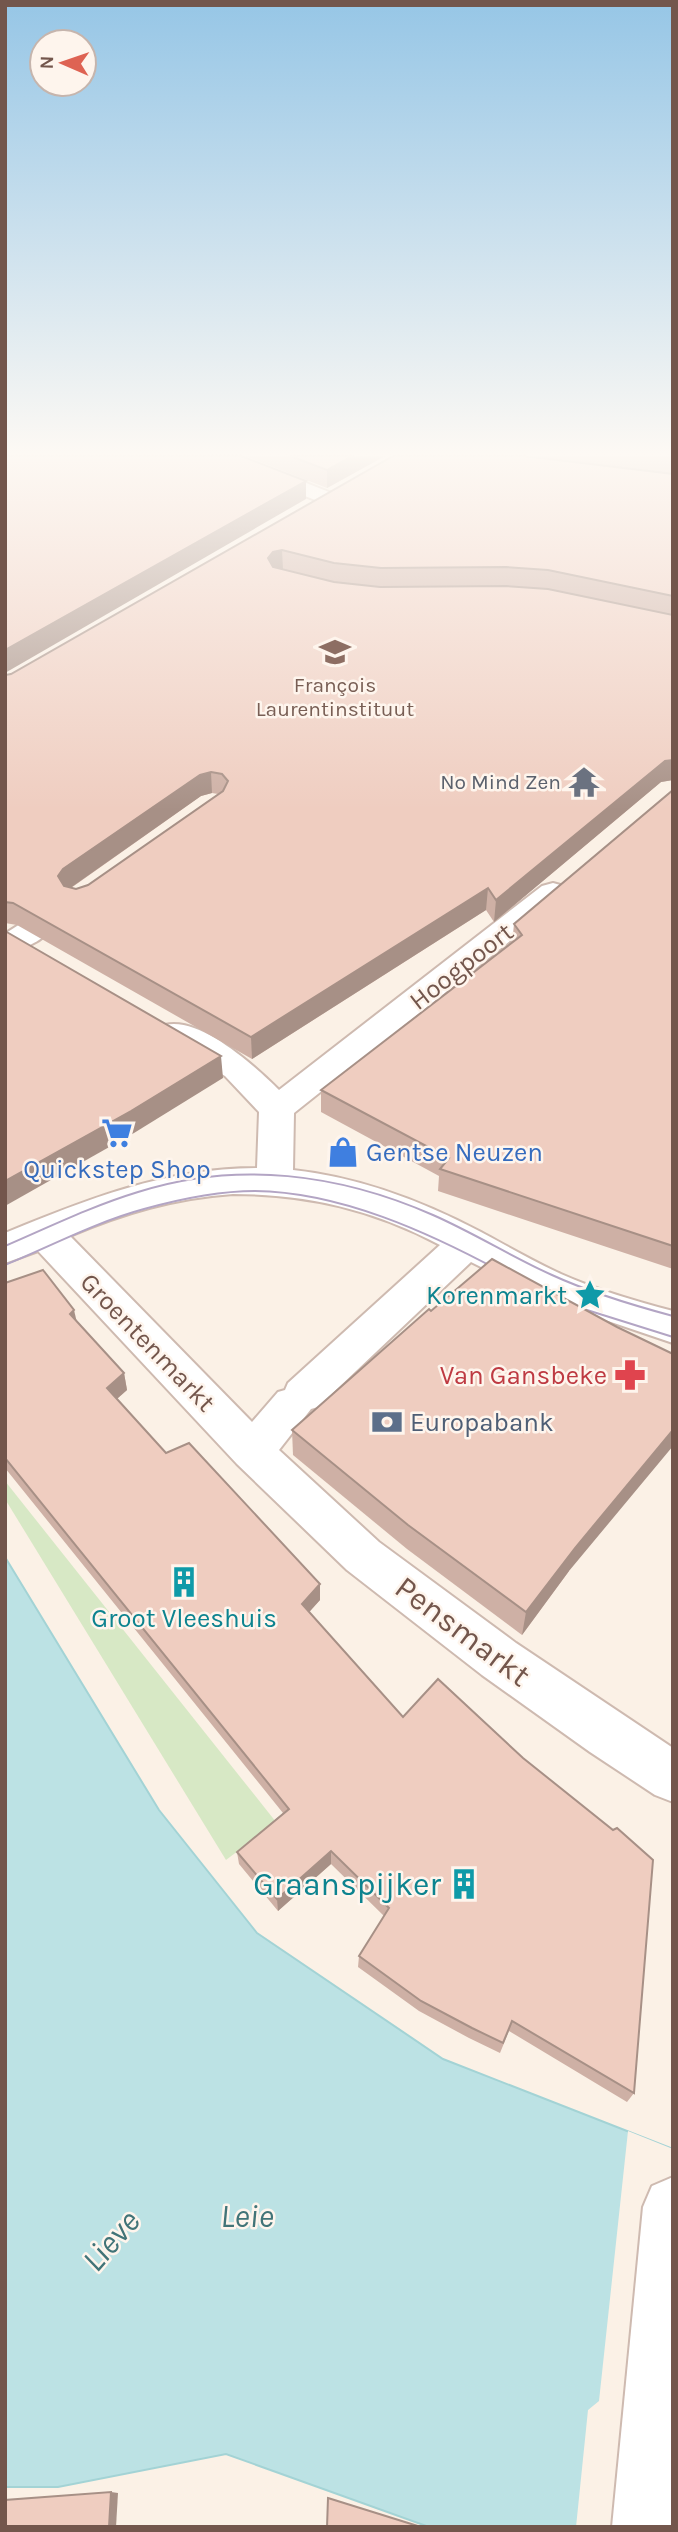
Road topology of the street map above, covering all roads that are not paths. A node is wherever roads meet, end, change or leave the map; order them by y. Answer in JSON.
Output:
{"nodes":[{"id":1,"x":579,"y":869,"type":"edge"},
{"id":2,"x":156,"y":1021,"type":"edge"},
{"id":3,"x":276,"y":1109,"type":"junction"},
{"id":4,"x":275,"y":1180,"type":"junction"},
{"id":5,"x":44,"y":1233,"type":"junction"},
{"id":6,"x":5,"y":1249,"type":"edge"},
{"id":7,"x":480,"y":1249,"type":"junction"},
{"id":8,"x":673,"y":1327,"type":"edge"},
{"id":9,"x":260,"y":1459,"type":"junction"},
{"id":10,"x":673,"y":1777,"type":"edge"},
{"id":11,"x":673,"y":2207,"type":"edge"},
{"id":12,"x":646,"y":2527,"type":"edge"}],
"edges":[{"from":1,"to":3,"type":"street","name":"Hoogpoort"},
{"from":2,"to":3,"type":"street"},
{"from":3,"to":4,"type":"street"},
{"from":4,"to":5,"type":"street"},
{"from":4,"to":7,"type":"street"},
{"from":5,"to":6,"type":"street"},
{"from":5,"to":9,"type":"street","name":"Groentenmarkt"},
{"from":7,"to":8,"type":"street"},
{"from":7,"to":9,"type":"street"},
{"from":9,"to":10,"type":"street","name":"Pensmarkt"},
{"from":11,"to":12,"type":"street"}]}
